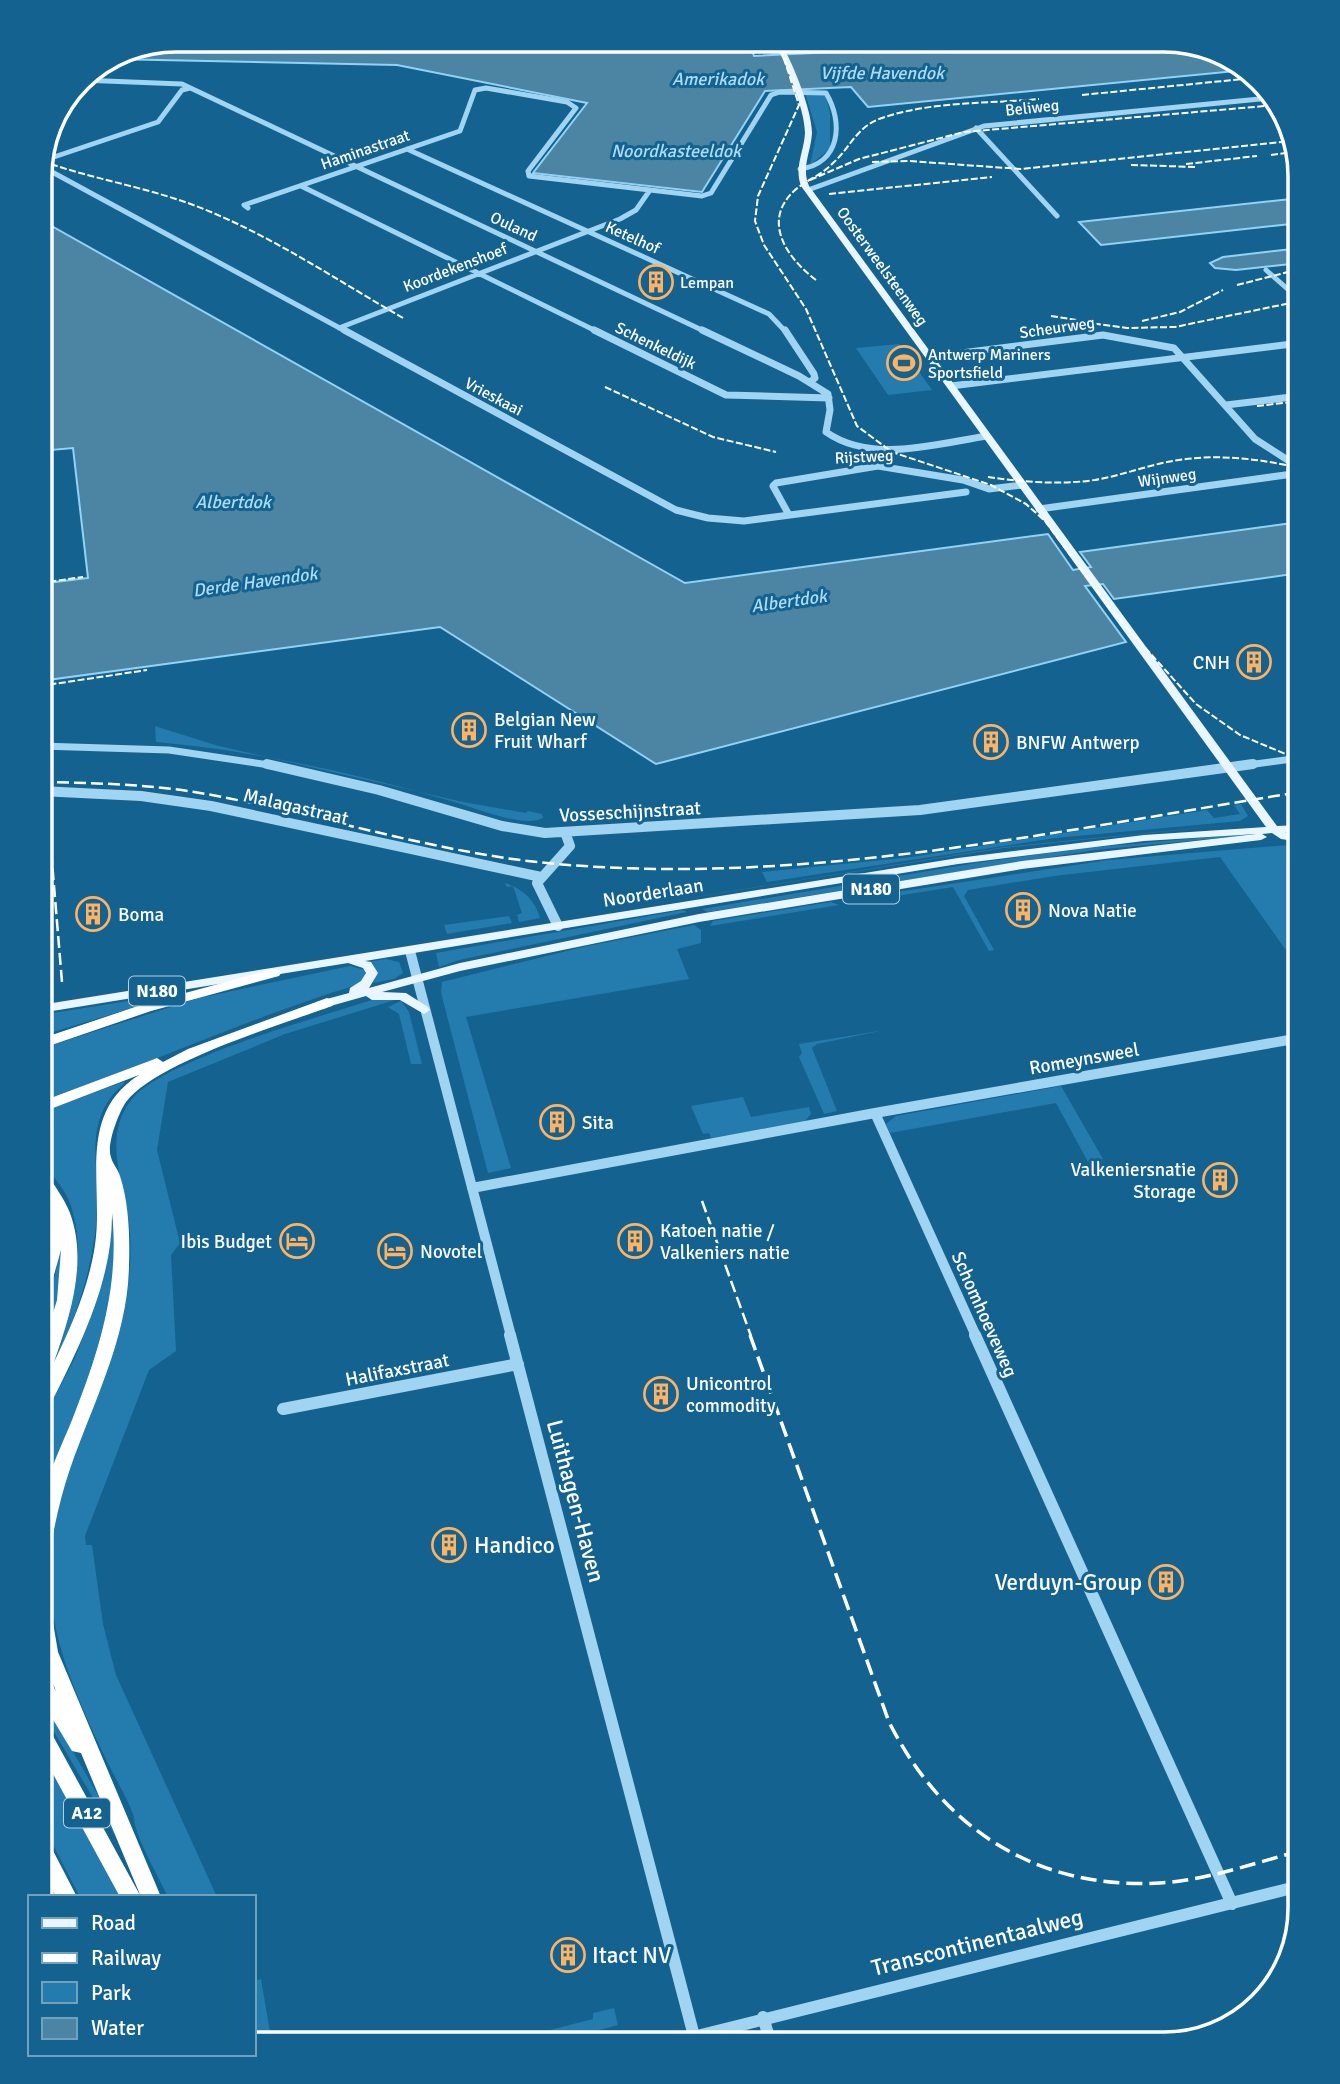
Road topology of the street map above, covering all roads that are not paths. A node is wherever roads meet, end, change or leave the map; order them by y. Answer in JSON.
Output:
{"nodes":[{"id":1,"x":779,"y":53,"type":"edge"},
{"id":2,"x":98,"y":81,"type":"edge"},
{"id":3,"x":190,"y":88,"type":"junction"},
{"id":4,"x":1260,"y":99,"type":"edge"},
{"id":5,"x":976,"y":128,"type":"junction"},
{"id":6,"x":407,"y":149,"type":"junction"},
{"id":7,"x":54,"y":157,"type":"edge"},
{"id":8,"x":356,"y":167,"type":"junction"},
{"id":9,"x":800,"y":169,"type":"junction"},
{"id":10,"x":53,"y":173,"type":"edge"},
{"id":11,"x":803,"y":183,"type":"junction"},
{"id":12,"x":824,"y":185,"type":"junction"},
{"id":13,"x":300,"y":186,"type":"junction"},
{"id":14,"x":650,"y":190,"type":"junction"},
{"id":15,"x":808,"y":190,"type":"junction"},
{"id":16,"x":248,"y":208,"type":"dead end"},
{"id":17,"x":1057,"y":216,"type":"dead end"},
{"id":18,"x":587,"y":231,"type":"junction"},
{"id":19,"x":535,"y":251,"type":"junction"},
{"id":20,"x":1266,"y":270,"type":"dead end"},
{"id":21,"x":479,"y":273,"type":"junction"},
{"id":22,"x":1288,"y":289,"type":"edge"},
{"id":23,"x":339,"y":328,"type":"junction"},
{"id":24,"x":1288,"y":345,"type":"edge"},
{"id":25,"x":930,"y":357,"type":"junction"},
{"id":26,"x":1182,"y":358,"type":"junction"},
{"id":27,"x":810,"y":382,"type":"junction"},
{"id":28,"x":951,"y":386,"type":"junction"},
{"id":29,"x":1288,"y":397,"type":"edge"},
{"id":30,"x":829,"y":398,"type":"junction"},
{"id":31,"x":1226,"y":405,"type":"junction"},
{"id":32,"x":987,"y":436,"type":"junction"},
{"id":33,"x":1288,"y":460,"type":"edge"},
{"id":34,"x":1288,"y":475,"type":"edge"},
{"id":35,"x":1023,"y":485,"type":"junction"},
{"id":36,"x":966,"y":492,"type":"dead end"},
{"id":37,"x":1039,"y":509,"type":"junction"},
{"id":38,"x":789,"y":515,"type":"junction"},
{"id":39,"x":1081,"y":568,"type":"joint"},
{"id":40,"x":1095,"y":586,"type":"joint"},
{"id":41,"x":53,"y":746,"type":"edge"},
{"id":42,"x":1288,"y":759,"type":"edge"},
{"id":43,"x":1227,"y":767,"type":"junction"},
{"id":44,"x":53,"y":791,"type":"edge"},
{"id":45,"x":1258,"y":809,"type":"junction"},
{"id":46,"x":1288,"y":828,"type":"edge"},
{"id":47,"x":1273,"y":829,"type":"junction"},
{"id":48,"x":565,"y":832,"type":"junction"},
{"id":49,"x":1212,"y":832,"type":"junction"},
{"id":50,"x":1288,"y":837,"type":"edge"},
{"id":51,"x":1288,"y":840,"type":"edge"},
{"id":52,"x":1203,"y":845,"type":"junction"},
{"id":53,"x":541,"y":877,"type":"junction"},
{"id":54,"x":694,"y":905,"type":"junction"},
{"id":55,"x":699,"y":918,"type":"junction"},
{"id":56,"x":558,"y":926,"type":"junction"},
{"id":57,"x":410,"y":950,"type":"junction"},
{"id":58,"x":348,"y":960,"type":"junction"},
{"id":59,"x":274,"y":973,"type":"junction"},
{"id":60,"x":416,"y":978,"type":"junction"},
{"id":61,"x":327,"y":1003,"type":"junction"},
{"id":62,"x":53,"y":1007,"type":"edge"},
{"id":63,"x":424,"y":1010,"type":"junction"},
{"id":64,"x":52,"y":1040,"type":"edge"},
{"id":65,"x":1288,"y":1040,"type":"edge"},
{"id":66,"x":202,"y":1049,"type":"junction"},
{"id":67,"x":52,"y":1103,"type":"edge"},
{"id":68,"x":875,"y":1113,"type":"junction"},
{"id":69,"x":102,"y":1155,"type":"junction"},
{"id":70,"x":471,"y":1188,"type":"junction"},
{"id":71,"x":52,"y":1194,"type":"edge"},
{"id":72,"x":52,"y":1200,"type":"edge"},
{"id":73,"x":52,"y":1248,"type":"edge"},
{"id":74,"x":52,"y":1341,"type":"edge"},
{"id":75,"x":518,"y":1364,"type":"junction"},
{"id":76,"x":52,"y":1382,"type":"edge"},
{"id":77,"x":283,"y":1409,"type":"dead end"},
{"id":78,"x":52,"y":1498,"type":"edge"},
{"id":79,"x":52,"y":1660,"type":"edge"},
{"id":80,"x":52,"y":1701,"type":"edge"},
{"id":81,"x":52,"y":1753,"type":"edge"},
{"id":82,"x":109,"y":1797,"type":"junction"},
{"id":83,"x":52,"y":1868,"type":"edge"},
{"id":84,"x":1288,"y":1889,"type":"edge"},
{"id":85,"x":66,"y":1895,"type":"edge"},
{"id":86,"x":130,"y":1895,"type":"edge"},
{"id":87,"x":150,"y":1895,"type":"edge"},
{"id":88,"x":1231,"y":1904,"type":"junction"},
{"id":89,"x":763,"y":2017,"type":"junction"},
{"id":90,"x":693,"y":2032,"type":"edge"},
{"id":91,"x":710,"y":2032,"type":"edge"},
{"id":92,"x":767,"y":2032,"type":"edge"}],
"edges":[{"from":1,"to":9,"type":"main road","name":"Oosterweelsteenweg"},
{"from":2,"to":3,"type":"street","name":"Ouland"},
{"from":3,"to":7,"type":"street"},
{"from":3,"to":8,"type":"street","name":"Ouland"},
{"from":4,"to":5,"type":"street","name":"Beliweg"},
{"from":5,"to":12,"type":"street","name":"Beliweg"},
{"from":5,"to":17,"type":"street"},
{"from":6,"to":8,"type":"street","name":"Haminastraat"},
{"from":6,"to":14,"type":"street","name":"Haminastraat"},
{"from":6,"to":18,"type":"street","name":"Ketelhof"},
{"from":8,"to":13,"type":"street","name":"Haminastraat"},
{"from":8,"to":19,"type":"street","name":"Ouland"},
{"from":9,"to":11,"type":"main road","name":"Oosterweelsteenweg"},
{"from":9,"to":14,"type":"street"},
{"from":10,"to":23,"type":"street","name":"Vrieskaai"},
{"from":11,"to":12,"type":"street"},
{"from":11,"to":15,"type":"main road","name":"Oosterweelsteenweg"},
{"from":12,"to":15,"type":"street","name":"Beliweg"},
{"from":13,"to":16,"type":"street","name":"Haminastraat"},
{"from":13,"to":21,"type":"street","name":"Schenkeldijk"},
{"from":14,"to":18,"type":"street","name":"Koordekenshoef"},
{"from":15,"to":25,"type":"main road","name":"Oosterweelsteenweg"},
{"from":18,"to":19,"type":"street","name":"Koordekenshoef"},
{"from":18,"to":27,"type":"street","name":"Ketelhof"},
{"from":19,"to":21,"type":"street","name":"Koordekenshoef"},
{"from":19,"to":27,"type":"street","name":"Ouland"},
{"from":20,"to":22,"type":"street"},
{"from":21,"to":23,"type":"street","name":"Koordekenshoef"},
{"from":21,"to":30,"type":"street","name":"Schenkeldijk"},
{"from":23,"to":38,"type":"street","name":"Vrieskaai"},
{"from":24,"to":26,"type":"street"},
{"from":25,"to":26,"type":"street","name":"Scheurweg"},
{"from":25,"to":28,"type":"main road","name":"Oosterweelsteenweg"},
{"from":26,"to":28,"type":"street"},
{"from":26,"to":31,"type":"street"},
{"from":27,"to":30,"type":"street","name":"Ouland"},
{"from":28,"to":32,"type":"main road","name":"Oosterweelsteenweg"},
{"from":29,"to":31,"type":"street"},
{"from":30,"to":32,"type":"street"},
{"from":31,"to":33,"type":"street"},
{"from":32,"to":35,"type":"main road","name":"Oosterweelsteenweg"},
{"from":34,"to":37,"type":"street","name":"Wijnweg"},
{"from":35,"to":37,"type":"main road","name":"Oosterweelsteenweg"},
{"from":35,"to":38,"type":"street","name":"Rijstweg"},
{"from":36,"to":38,"type":"street","name":"Vrieskaai"},
{"from":37,"to":39,"type":"main road","name":"Oosterweelsteenweg"},
{"from":39,"to":40,"type":"main road"},
{"from":40,"to":43,"type":"main road"},
{"from":41,"to":48,"type":"street","name":"Vosseschijnstraat"},
{"from":42,"to":43,"type":"street","name":"Vosseschijnstraat"},
{"from":43,"to":45,"type":"main road"},
{"from":43,"to":48,"type":"street","name":"Vosseschijnstraat"},
{"from":44,"to":53,"type":"street","name":"Malagastraat"},
{"from":45,"to":47,"type":"main road"},
{"from":45,"to":49,"type":"main road"},
{"from":46,"to":47,"type":"main road","name":"Noorderlaan","number":"N180"},
{"from":47,"to":49,"type":"main road","name":"Noorderlaan","number":"N180"},
{"from":47,"to":50,"type":"main road"},
{"from":47,"to":52,"type":"main road","name":"Noorderlaan"},
{"from":48,"to":53,"type":"street"},
{"from":49,"to":54,"type":"main road","name":"Noorderlaan","number":"N180"},
{"from":51,"to":52,"type":"main road","name":"Noorderlaan","number":"N180"},
{"from":52,"to":55,"type":"main road","name":"Noorderlaan","number":"N180"},
{"from":53,"to":56,"type":"street"},
{"from":54,"to":55,"type":"main road"},
{"from":54,"to":56,"type":"main road","name":"Noorderlaan","number":"N180"},
{"from":55,"to":60,"type":"main road","name":"Noorderlaan","number":"N180"},
{"from":56,"to":57,"type":"main road","name":"Noorderlaan","number":"N180"},
{"from":57,"to":58,"type":"main road","name":"Noorderlaan","number":"N180"},
{"from":57,"to":60,"type":"street","name":"Luithagen-Haven"},
{"from":58,"to":59,"type":"main road","name":"Noorderlaan","number":"N180"},
{"from":58,"to":61,"type":"main road"},
{"from":59,"to":62,"type":"main road","name":"Noorderlaan","number":"N180"},
{"from":59,"to":64,"type":"highway"},
{"from":60,"to":61,"type":"main road","name":"Noorderlaan","number":"N180"},
{"from":60,"to":63,"type":"street","name":"Luithagen-Haven"},
{"from":61,"to":63,"type":"main road"},
{"from":61,"to":66,"type":"highway","name":"Noorderlaan","number":"N180"},
{"from":63,"to":70,"type":"street","name":"Luithagen-Haven"},
{"from":65,"to":68,"type":"street","name":"Romeynsweel"},
{"from":66,"to":67,"type":"highway","name":"Noorderlaan","number":"N180"},
{"from":66,"to":69,"type":"highway"},
{"from":68,"to":70,"type":"street"},
{"from":68,"to":88,"type":"street","name":"Schomhoeveweg"},
{"from":69,"to":76,"type":"highway"},
{"from":69,"to":78,"type":"highway"},
{"from":70,"to":75,"type":"street","name":"Luithagen-Haven"},
{"from":71,"to":74,"type":"highway"},
{"from":72,"to":73,"type":"highway"},
{"from":75,"to":77,"type":"street","name":"Halifaxstraat"},
{"from":75,"to":90,"type":"street","name":"Luithagen-Haven"},
{"from":79,"to":82,"type":"highway"},
{"from":80,"to":82,"type":"highway"},
{"from":81,"to":86,"type":"highway","number":"A12"},
{"from":82,"to":87,"type":"highway"},
{"from":83,"to":85,"type":"highway"},
{"from":84,"to":88,"type":"street","name":"Transcontinentaalweg"},
{"from":88,"to":89,"type":"street","name":"Transcontinentaalweg"},
{"from":89,"to":91,"type":"street","name":"Transcontinentaalweg"},
{"from":89,"to":92,"type":"street"}]}
